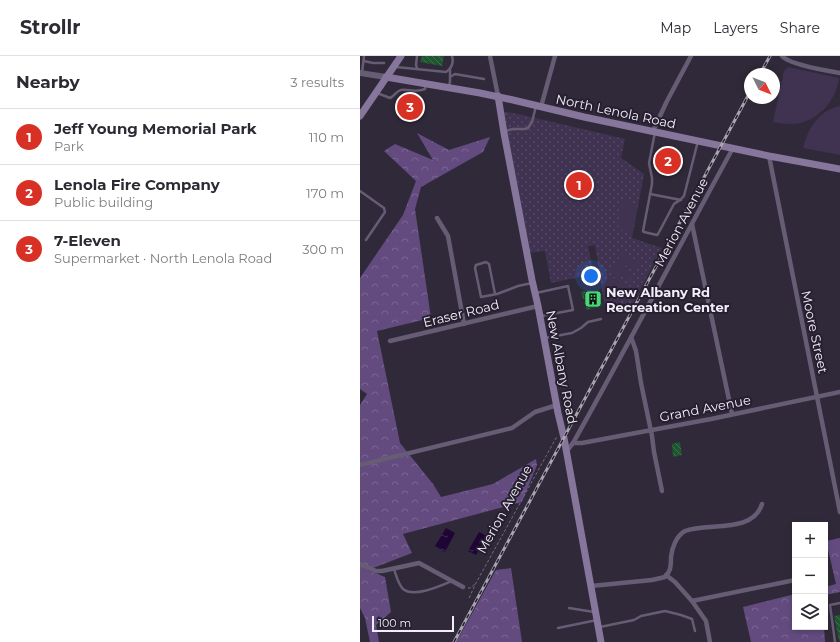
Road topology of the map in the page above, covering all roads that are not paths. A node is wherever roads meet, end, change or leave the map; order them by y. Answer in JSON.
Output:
{"nodes":[{"id":1,"x":364,"y":56,"type":"edge"},
{"id":2,"x":401,"y":56,"type":"edge"},
{"id":3,"x":417,"y":56,"type":"edge"},
{"id":4,"x":452,"y":56,"type":"edge"},
{"id":5,"x":490,"y":56,"type":"edge"},
{"id":6,"x":555,"y":56,"type":"edge"},
{"id":7,"x":692,"y":56,"type":"edge"},
{"id":8,"x":783,"y":57,"type":"edge"},
{"id":9,"x":364,"y":61,"type":"junction"},
{"id":10,"x":384,"y":63,"type":"dead end"},
{"id":11,"x":394,"y":66,"type":"junction"},
{"id":12,"x":417,"y":68,"type":"junction"},
{"id":13,"x":450,"y":70,"type":"junction"},
{"id":14,"x":840,"y":72,"type":"edge"},
{"id":15,"x":361,"y":73,"type":"edge"},
{"id":16,"x":386,"y":77,"type":"junction"},
{"id":17,"x":450,"y":77,"type":"junction"},
{"id":18,"x":484,"y":79,"type":"dead end"},
{"id":19,"x":405,"y":80,"type":"junction"},
{"id":20,"x":426,"y":84,"type":"junction"},
{"id":21,"x":449,"y":87,"type":"junction"},
{"id":22,"x":403,"y":90,"type":"junction"},
{"id":23,"x":376,"y":92,"type":"junction"},
{"id":24,"x":498,"y":96,"type":"junction"},
{"id":25,"x":539,"y":106,"type":"junction"},
{"id":26,"x":360,"y":116,"type":"edge"},
{"id":27,"x":504,"y":131,"type":"junction"},
{"id":28,"x":654,"y":131,"type":"junction"},
{"id":29,"x":698,"y":140,"type":"junction"},
{"id":30,"x":733,"y":148,"type":"junction"},
{"id":31,"x":769,"y":156,"type":"junction"},
{"id":32,"x":840,"y":169,"type":"edge"},
{"id":33,"x":360,"y":191,"type":"edge"},
{"id":34,"x":650,"y":194,"type":"junction"},
{"id":35,"x":681,"y":200,"type":"junction"},
{"id":36,"x":437,"y":218,"type":"dead end"},
{"id":37,"x":692,"y":224,"type":"junction"},
{"id":38,"x":366,"y":240,"type":"dead end"},
{"id":39,"x":533,"y":282,"type":"junction"},
{"id":40,"x":535,"y":293,"type":"junction"},
{"id":41,"x":494,"y":294,"type":"junction"},
{"id":42,"x":538,"y":306,"type":"junction"},
{"id":43,"x":540,"y":316,"type":"junction"},
{"id":44,"x":601,"y":319,"type":"dead end"},
{"id":45,"x":464,"y":324,"type":"junction"},
{"id":46,"x":631,"y":337,"type":"junction"},
{"id":47,"x":544,"y":338,"type":"junction"},
{"id":48,"x":390,"y":341,"type":"dead end"},
{"id":49,"x":840,"y":392,"type":"edge"},
{"id":50,"x":817,"y":396,"type":"junction"},
{"id":51,"x":556,"y":405,"type":"junction"},
{"id":52,"x":732,"y":414,"type":"junction"},
{"id":53,"x":651,"y":430,"type":"junction"},
{"id":54,"x":573,"y":443,"type":"junction"},
{"id":55,"x":566,"y":452,"type":"junction"},
{"id":56,"x":360,"y":465,"type":"edge"},
{"id":57,"x":662,"y":491,"type":"dead end"},
{"id":58,"x":762,"y":504,"type":"dead end"},
{"id":59,"x":840,"y":512,"type":"edge"},
{"id":60,"x":360,"y":564,"type":"edge"},
{"id":61,"x":394,"y":568,"type":"junction"},
{"id":62,"x":666,"y":575,"type":"junction"},
{"id":63,"x":452,"y":581,"type":"junction"},
{"id":64,"x":792,"y":581,"type":"edge"},
{"id":65,"x":591,"y":586,"type":"junction"},
{"id":66,"x":463,"y":587,"type":"road end"},
{"id":67,"x":692,"y":600,"type":"junction"},
{"id":68,"x":840,"y":603,"type":"edge"},
{"id":69,"x":569,"y":608,"type":"dead end"},
{"id":70,"x":597,"y":620,"type":"junction"},
{"id":71,"x":558,"y":628,"type":"dead end"},
{"id":72,"x":695,"y":630,"type":"dead end"},
{"id":73,"x":601,"y":642,"type":"edge"},
{"id":74,"x":710,"y":642,"type":"edge"},
{"id":75,"x":835,"y":642,"type":"edge"}],
"edges":[{"from":1,"to":9,"type":"lane"},
{"from":2,"to":11,"type":"main road"},
{"from":3,"to":12,"type":"lane"},
{"from":4,"to":13,"type":"lane"},
{"from":5,"to":24,"type":"street"},
{"from":6,"to":25,"type":"street"},
{"from":7,"to":28,"type":"street"},
{"from":8,"to":14,"type":"street"},
{"from":9,"to":10,"type":"lane"},
{"from":9,"to":15,"type":"lane"},
{"from":11,"to":12,"type":"lane"},
{"from":11,"to":16,"type":"main road"},
{"from":12,"to":13,"type":"lane"},
{"from":13,"to":17,"type":"lane"},
{"from":15,"to":16,"type":"street"},
{"from":16,"to":19,"type":"main road","name":"North Lenola Road"},
{"from":16,"to":23,"type":"main road"},
{"from":17,"to":18,"type":"lane"},
{"from":17,"to":21,"type":"lane"},
{"from":19,"to":20,"type":"main road","name":"North Lenola Road"},
{"from":19,"to":22,"type":"lane"},
{"from":20,"to":21,"type":"main road","name":"North Lenola Road"},
{"from":20,"to":22,"type":"lane"},
{"from":21,"to":24,"type":"main road","name":"North Lenola Road"},
{"from":22,"to":23,"type":"lane"},
{"from":23,"to":26,"type":"main road"},
{"from":24,"to":25,"type":"main road","name":"North Lenola Road"},
{"from":24,"to":27,"type":"main road","name":"New Albany Road"},
{"from":25,"to":27,"type":"lane"},
{"from":25,"to":28,"type":"main road","name":"North Lenola Road"},
{"from":27,"to":39,"type":"main road","name":"New Albany Road"},
{"from":28,"to":29,"type":"main road","name":"North Lenola Road"},
{"from":28,"to":34,"type":"lane"},
{"from":29,"to":30,"type":"main road","name":"North Lenola Road"},
{"from":29,"to":35,"type":"lane"},
{"from":30,"to":31,"type":"main road","name":"North Lenola Road"},
{"from":30,"to":37,"type":"street","name":"Merion Avenue"},
{"from":31,"to":32,"type":"main road","name":"North Lenola Road"},
{"from":31,"to":50,"type":"street","name":"Moore Street"},
{"from":33,"to":38,"type":"lane"},
{"from":34,"to":35,"type":"lane"},
{"from":34,"to":35,"type":"lane"},
{"from":36,"to":45,"type":"street"},
{"from":37,"to":46,"type":"street","name":"Merion Avenue"},
{"from":37,"to":52,"type":"street"},
{"from":39,"to":40,"type":"main road","name":"New Albany Road"},
{"from":39,"to":41,"type":"lane"},
{"from":40,"to":42,"type":"main road","name":"New Albany Road"},
{"from":40,"to":43,"type":"lane"},
{"from":41,"to":41,"type":"lane"},
{"from":42,"to":43,"type":"main road","name":"New Albany Road"},
{"from":42,"to":45,"type":"street","name":"Eraser Road"},
{"from":43,"to":47,"type":"main road","name":"New Albany Road"},
{"from":44,"to":47,"type":"lane"},
{"from":45,"to":48,"type":"street","name":"Eraser Road"},
{"from":46,"to":53,"type":"street"},
{"from":46,"to":54,"type":"street","name":"Merion Avenue"},
{"from":47,"to":51,"type":"main road","name":"New Albany Road"},
{"from":49,"to":50,"type":"street","name":"Grand Avenue"},
{"from":50,"to":52,"type":"street","name":"Grand Avenue"},
{"from":50,"to":59,"type":"street","name":"Moore Street"},
{"from":51,"to":55,"type":"main road","name":"New Albany Road"},
{"from":51,"to":56,"type":"street"},
{"from":52,"to":53,"type":"street","name":"Grand Avenue"},
{"from":53,"to":54,"type":"street","name":"Grand Avenue"},
{"from":53,"to":57,"type":"street"},
{"from":54,"to":55,"type":"street","name":"Merion Avenue"},
{"from":55,"to":65,"type":"main road","name":"New Albany Road"},
{"from":58,"to":62,"type":"street"},
{"from":60,"to":61,"type":"street"},
{"from":61,"to":63,"type":"street"},
{"from":61,"to":63,"type":"lane"},
{"from":62,"to":65,"type":"street"},
{"from":62,"to":67,"type":"street"},
{"from":63,"to":66,"type":"street"},
{"from":64,"to":67,"type":"street"},
{"from":65,"to":70,"type":"main road","name":"New Albany Road"},
{"from":67,"to":74,"type":"street"},
{"from":68,"to":75,"type":"lane"},
{"from":69,"to":70,"type":"lane"},
{"from":70,"to":71,"type":"lane"},
{"from":70,"to":72,"type":"lane"},
{"from":70,"to":73,"type":"main road","name":"New Albany Road"}]}
